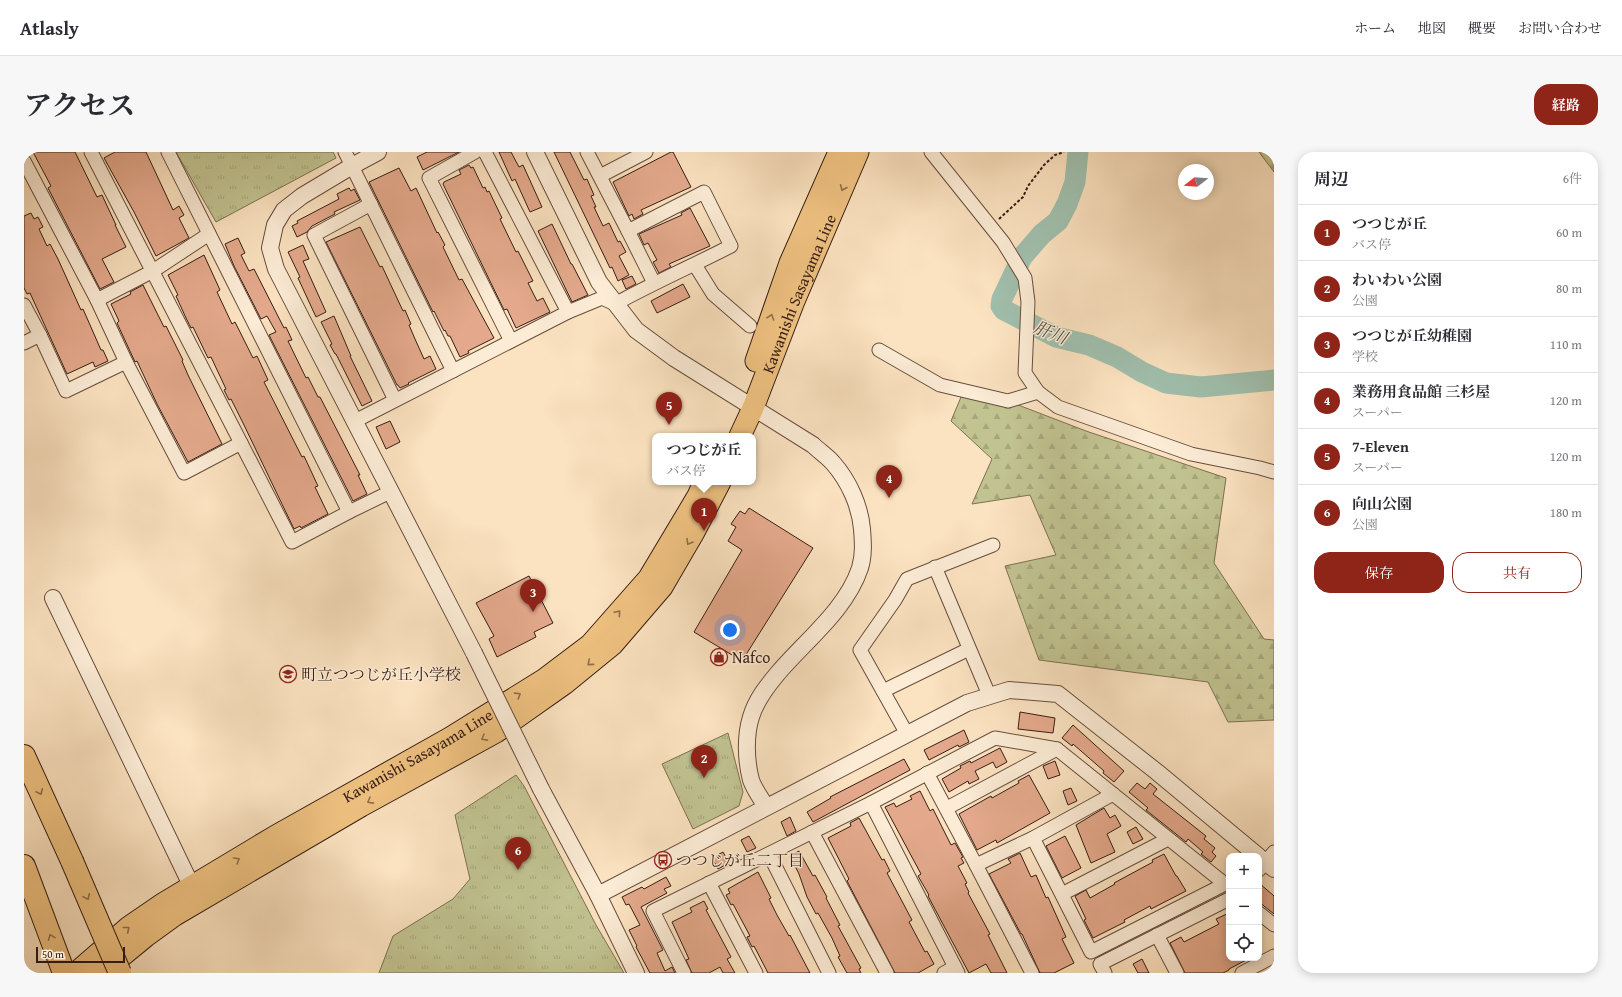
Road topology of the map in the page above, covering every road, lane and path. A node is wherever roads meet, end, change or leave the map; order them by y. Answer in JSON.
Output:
{"nodes":[{"id":1,"x":91,"y":152,"type":"edge"},
{"id":2,"x":168,"y":152,"type":"edge"},
{"id":3,"x":378,"y":152,"type":"edge"},
{"id":4,"x":475,"y":152,"type":"edge"},
{"id":5,"x":485,"y":152,"type":"edge"},
{"id":6,"x":535,"y":152,"type":"edge"},
{"id":7,"x":587,"y":152,"type":"edge"},
{"id":8,"x":646,"y":152,"type":"edge"},
{"id":9,"x":839,"y":152,"type":"edge"},
{"id":10,"x":858,"y":152,"type":"edge"},
{"id":11,"x":931,"y":152,"type":"edge"},
{"id":12,"x":1064,"y":152,"type":"edge"},
{"id":13,"x":349,"y":159,"type":"edge"},
{"id":14,"x":24,"y":161,"type":"edge"},
{"id":15,"x":600,"y":176,"type":"junction"},
{"id":16,"x":371,"y":204,"type":"junction"},
{"id":17,"x":990,"y":226,"type":"junction"},
{"id":18,"x":628,"y":231,"type":"junction"},
{"id":19,"x":209,"y":234,"type":"junction"},
{"id":20,"x":694,"y":265,"type":"junction"},
{"id":21,"x":153,"y":271,"type":"junction"},
{"id":22,"x":654,"y":283,"type":"junction"},
{"id":23,"x":97,"y":300,"type":"junction"},
{"id":24,"x":615,"y":304,"type":"junction"},
{"id":25,"x":24,"y":305,"type":"edge"},
{"id":26,"x":568,"y":312,"type":"junction"},
{"id":27,"x":750,"y":326,"type":"dead end"},
{"id":28,"x":40,"y":335,"type":"junction"},
{"id":29,"x":511,"y":341,"type":"junction"},
{"id":30,"x":24,"y":343,"type":"edge"},
{"id":31,"x":880,"y":350,"type":"dead end"},
{"id":32,"x":765,"y":357,"type":"junction"},
{"id":33,"x":126,"y":362,"type":"junction"},
{"id":34,"x":453,"y":371,"type":"junction"},
{"id":35,"x":1038,"y":392,"type":"junction"},
{"id":36,"x":395,"y":400,"type":"junction"},
{"id":37,"x":747,"y":404,"type":"junction"},
{"id":38,"x":355,"y":421,"type":"junction"},
{"id":39,"x":728,"y":433,"type":"edge"},
{"id":40,"x":741,"y":433,"type":"edge"},
{"id":41,"x":241,"y":443,"type":"junction"},
{"id":42,"x":1274,"y":472,"type":"edge"},
{"id":43,"x":703,"y":485,"type":"edge"},
{"id":44,"x":718,"y":485,"type":"edge"},
{"id":45,"x":390,"y":492,"type":"junction"},
{"id":46,"x":349,"y":512,"type":"junction"},
{"id":47,"x":993,"y":545,"type":"dead end"},
{"id":48,"x":935,"y":567,"type":"junction"},
{"id":49,"x":52,"y":598,"type":"dead end"},
{"id":50,"x":969,"y":649,"type":"junction"},
{"id":51,"x":883,"y":691,"type":"junction"},
{"id":52,"x":989,"y":695,"type":"junction"},
{"id":53,"x":907,"y":734,"type":"junction"},
{"id":54,"x":1057,"y":749,"type":"junction"},
{"id":55,"x":24,"y":756,"type":"edge"},
{"id":56,"x":927,"y":773,"type":"junction"},
{"id":57,"x":1113,"y":794,"type":"junction"},
{"id":58,"x":871,"y":803,"type":"junction"},
{"id":59,"x":766,"y":807,"type":"junction"},
{"id":60,"x":947,"y":808,"type":"junction"},
{"id":61,"x":812,"y":832,"type":"junction"},
{"id":62,"x":1033,"y":838,"type":"junction"},
{"id":63,"x":1168,"y":839,"type":"junction"},
{"id":64,"x":769,"y":854,"type":"junction"},
{"id":65,"x":1265,"y":861,"type":"edge"},
{"id":66,"x":976,"y":865,"type":"junction"},
{"id":67,"x":24,"y":866,"type":"edge"},
{"id":68,"x":709,"y":883,"type":"junction"},
{"id":69,"x":192,"y":887,"type":"junction"},
{"id":70,"x":1062,"y":894,"type":"junction"},
{"id":71,"x":598,"y":895,"type":"junction"},
{"id":72,"x":1226,"y":900,"type":"edge"},
{"id":73,"x":1262,"y":915,"type":"edge"},
{"id":74,"x":1274,"y":925,"type":"edge"},
{"id":75,"x":1157,"y":935,"type":"junction"},
{"id":76,"x":1274,"y":956,"type":"edge"},
{"id":77,"x":952,"y":971,"type":"edge"},
{"id":78,"x":64,"y":973,"type":"edge"},
{"id":79,"x":76,"y":973,"type":"edge"},
{"id":80,"x":101,"y":973,"type":"edge"},
{"id":81,"x":120,"y":973,"type":"edge"},
{"id":82,"x":636,"y":973,"type":"edge"},
{"id":83,"x":684,"y":973,"type":"edge"},
{"id":84,"x":756,"y":973,"type":"edge"},
{"id":85,"x":830,"y":973,"type":"edge"},
{"id":86,"x":887,"y":973,"type":"edge"},
{"id":87,"x":1032,"y":973,"type":"edge"},
{"id":88,"x":1105,"y":973,"type":"edge"},
{"id":89,"x":1177,"y":973,"type":"edge"},
{"id":90,"x":1242,"y":973,"type":"edge"}],
"edges":[{"from":1,"to":21,"type":"street"},
{"from":2,"to":19,"type":"street"},
{"from":3,"to":13,"type":"street"},
{"from":4,"to":29,"type":"street"},
{"from":5,"to":26,"type":"street"},
{"from":6,"to":24,"type":"street"},
{"from":7,"to":15,"type":"street"},
{"from":8,"to":15,"type":"street"},
{"from":32,"to":9,"type":"main road","name":"Kawanishi Sasayama Line","one_way":true},
{"from":10,"to":32,"type":"main road","name":"Kawanishi Sasayama Line","one_way":true},
{"from":11,"to":17,"type":"street"},
{"from":12,"to":17,"type":"path"},
{"from":13,"to":16,"type":"street"},
{"from":13,"to":38,"type":"street"},
{"from":14,"to":23,"type":"street"},
{"from":15,"to":18,"type":"street"},
{"from":16,"to":34,"type":"street"},
{"from":16,"to":36,"type":"street"},
{"from":17,"to":35,"type":"street"},
{"from":18,"to":20,"type":"street"},
{"from":18,"to":22,"type":"street"},
{"from":19,"to":21,"type":"street"},
{"from":19,"to":46,"type":"street"},
{"from":20,"to":22,"type":"street"},
{"from":20,"to":27,"type":"street"},
{"from":21,"to":23,"type":"street"},
{"from":21,"to":41,"type":"street"},
{"from":22,"to":24,"type":"street"},
{"from":23,"to":33,"type":"street"},
{"from":24,"to":26,"type":"street"},
{"from":24,"to":37,"type":"street"},
{"from":25,"to":28,"type":"street"},
{"from":26,"to":29,"type":"street"},
{"from":28,"to":30,"type":"street"},
{"from":28,"to":33,"type":"street"},
{"from":29,"to":34,"type":"street"},
{"from":31,"to":35,"type":"street"},
{"from":32,"to":37,"type":"main road","name":"Kawanishi Sasayama Line"},
{"from":33,"to":41,"type":"street"},
{"from":34,"to":36,"type":"street"},
{"from":35,"to":42,"type":"street"},
{"from":36,"to":38,"type":"street"},
{"from":37,"to":39,"type":"main road","name":"Kawanishi Sasayama Line"},
{"from":37,"to":40,"type":"main road","name":"Kawanishi Sasayama Line"},
{"from":37,"to":59,"type":"street"},
{"from":38,"to":45,"type":"street"},
{"from":41,"to":46,"type":"street"},
{"from":69,"to":43,"type":"main road","name":"Kawanishi Sasayama Line","one_way":true},
{"from":44,"to":80,"type":"main road","name":"Kawanishi Sasayama Line","one_way":true},
{"from":45,"to":46,"type":"street"},
{"from":45,"to":71,"type":"street","bridge":true},
{"from":47,"to":48,"type":"street"},
{"from":48,"to":50,"type":"street"},
{"from":48,"to":51,"type":"street"},
{"from":49,"to":69,"type":"street"},
{"from":50,"to":51,"type":"street"},
{"from":50,"to":52,"type":"street"},
{"from":51,"to":53,"type":"street"},
{"from":52,"to":53,"type":"street"},
{"from":52,"to":65,"type":"street"},
{"from":53,"to":59,"type":"street"},
{"from":54,"to":56,"type":"street"},
{"from":54,"to":57,"type":"street"},
{"from":54,"to":60,"type":"street"},
{"from":55,"to":81,"type":"highway","one_way":true,"bridge":true},
{"from":56,"to":58,"type":"street"},
{"from":56,"to":60,"type":"street"},
{"from":57,"to":62,"type":"street"},
{"from":57,"to":63,"type":"street"},
{"from":58,"to":61,"type":"street"},
{"from":58,"to":77,"type":"street"},
{"from":59,"to":71,"type":"street"},
{"from":60,"to":66,"type":"street"},
{"from":61,"to":64,"type":"street"},
{"from":61,"to":86,"type":"street"},
{"from":62,"to":66,"type":"street"},
{"from":62,"to":70,"type":"street"},
{"from":63,"to":70,"type":"street"},
{"from":63,"to":70,"type":"street"},
{"from":64,"to":68,"type":"street"},
{"from":64,"to":85,"type":"street"},
{"from":66,"to":87,"type":"street"},
{"from":78,"to":67,"type":"highway","one_way":true},
{"from":68,"to":83,"type":"street"},
{"from":68,"to":84,"type":"street"},
{"from":79,"to":69,"type":"main road","name":"Kawanishi Sasayama Line","one_way":true},
{"from":71,"to":82,"type":"street"},
{"from":72,"to":75,"type":"street"},
{"from":73,"to":74,"type":"street"},
{"from":75,"to":88,"type":"street"},
{"from":75,"to":89,"type":"street"},
{"from":76,"to":90,"type":"street"}]}
